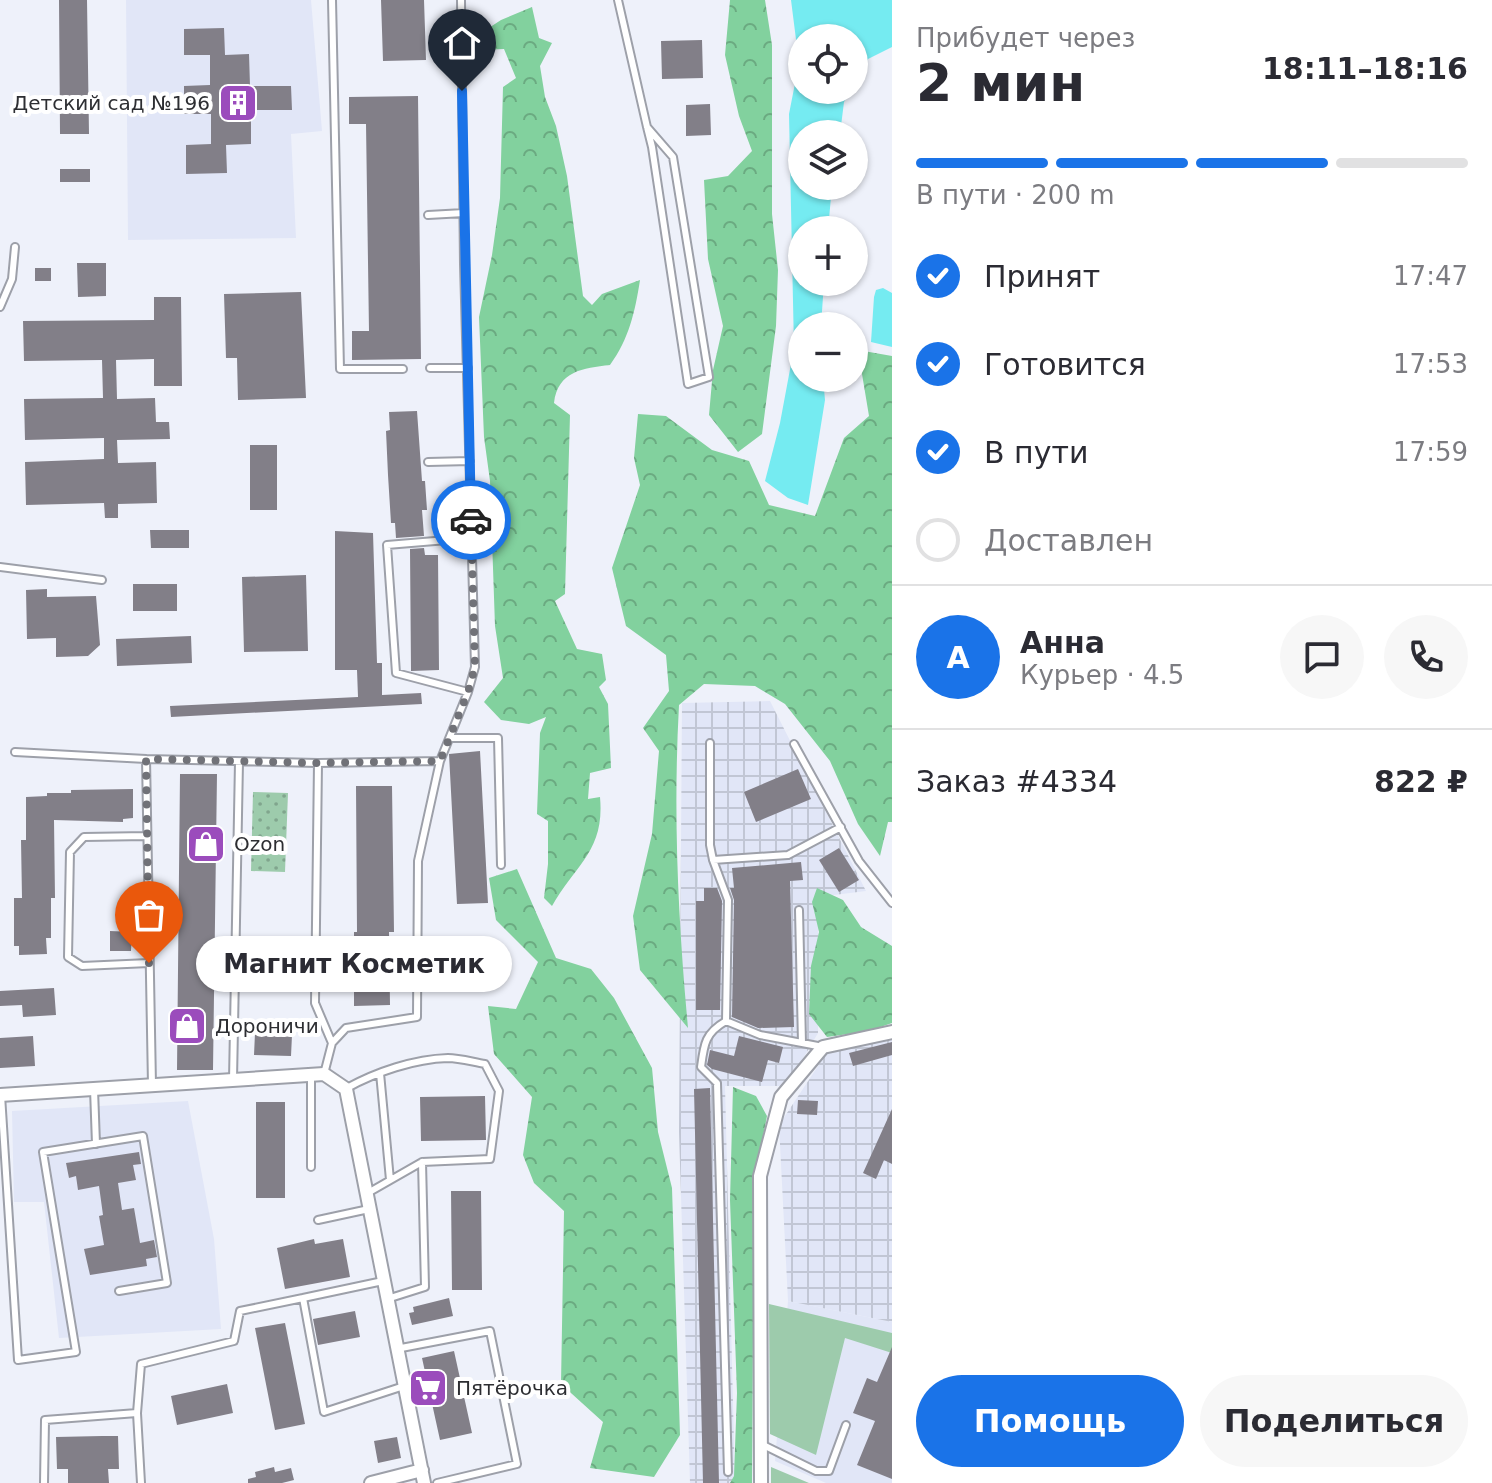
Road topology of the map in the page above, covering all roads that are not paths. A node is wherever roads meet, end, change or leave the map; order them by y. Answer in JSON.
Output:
{"nodes":[{"id":1,"x":332,"y":0,"type":"edge"},
{"id":2,"x":461,"y":0,"type":"edge"},
{"id":3,"x":618,"y":0,"type":"edge"},
{"id":4,"x":647,"y":127,"type":"junction"},
{"id":5,"x":464,"y":213,"type":"junction"},
{"id":6,"x":428,"y":215,"type":"dead end"},
{"id":7,"x":15,"y":247,"type":"dead end"},
{"id":8,"x":0,"y":307,"type":"edge"},
{"id":9,"x":430,"y":368,"type":"dead end"},
{"id":10,"x":468,"y":368,"type":"junction"},
{"id":11,"x":403,"y":369,"type":"dead end"},
{"id":12,"x":470,"y":461,"type":"junction"},
{"id":13,"x":428,"y":462,"type":"dead end"},
{"id":14,"x":471,"y":538,"type":"junction"},
{"id":15,"x":0,"y":567,"type":"edge"},
{"id":16,"x":102,"y":580,"type":"dead end"},
{"id":17,"x":468,"y":692,"type":"junction"},
{"id":18,"x":450,"y":738,"type":"junction"},
{"id":19,"x":710,"y":743,"type":"dead end"},
{"id":20,"x":794,"y":744,"type":"dead end"},
{"id":21,"x":15,"y":752,"type":"dead end"},
{"id":22,"x":146,"y":759,"type":"junction"},
{"id":23,"x":440,"y":761,"type":"junction"},
{"id":24,"x":239,"y":762,"type":"junction"},
{"id":25,"x":318,"y":763,"type":"junction"},
{"id":26,"x":841,"y":827,"type":"junction"},
{"id":27,"x":147,"y":836,"type":"junction"},
{"id":28,"x":713,"y":860,"type":"junction"},
{"id":29,"x":501,"y":865,"type":"dead end"},
{"id":30,"x":892,"y":903,"type":"edge"},
{"id":31,"x":799,"y":910,"type":"dead end"},
{"id":32,"x":149,"y":963,"type":"junction"},
{"id":33,"x":726,"y":1021,"type":"junction"},
{"id":34,"x":892,"y":1032,"type":"edge"},
{"id":35,"x":332,"y":1043,"type":"junction"},
{"id":36,"x":802,"y":1043,"type":"junction"},
{"id":37,"x":823,"y":1047,"type":"junction"},
{"id":38,"x":380,"y":1073,"type":"junction"},
{"id":39,"x":317,"y":1075,"type":"junction"},
{"id":40,"x":233,"y":1080,"type":"junction"},
{"id":41,"x":152,"y":1085,"type":"junction"},
{"id":42,"x":94,"y":1089,"type":"junction"},
{"id":43,"x":346,"y":1089,"type":"junction"},
{"id":44,"x":0,"y":1095,"type":"edge"},
{"id":45,"x":96,"y":1144,"type":"junction"},
{"id":46,"x":422,"y":1162,"type":"junction"},
{"id":47,"x":311,"y":1167,"type":"dead end"},
{"id":48,"x":390,"y":1180,"type":"junction"},
{"id":49,"x":366,"y":1194,"type":"junction"},
{"id":50,"x":369,"y":1209,"type":"junction"},
{"id":51,"x":318,"y":1220,"type":"dead end"},
{"id":52,"x":383,"y":1281,"type":"junction"},
{"id":53,"x":119,"y":1291,"type":"dead end"},
{"id":54,"x":303,"y":1298,"type":"junction"},
{"id":55,"x":387,"y":1299,"type":"junction"},
{"id":56,"x":396,"y":1349,"type":"junction"},
{"id":57,"x":404,"y":1386,"type":"junction"},
{"id":58,"x":137,"y":1413,"type":"junction"},
{"id":59,"x":846,"y":1425,"type":"dead end"},
{"id":60,"x":761,"y":1444,"type":"junction"},
{"id":61,"x":728,"y":1472,"type":"dead end"},
{"id":62,"x":423,"y":1477,"type":"edge"},
{"id":63,"x":44,"y":1483,"type":"edge"},
{"id":64,"x":141,"y":1483,"type":"edge"},
{"id":65,"x":371,"y":1483,"type":"edge"},
{"id":66,"x":437,"y":1483,"type":"edge"},
{"id":67,"x":761,"y":1483,"type":"edge"}],
"edges":[{"from":1,"to":11,"type":"lane"},
{"from":2,"to":5,"type":"lane"},
{"from":3,"to":4,"type":"lane"},
{"from":4,"to":4,"type":"lane"},
{"from":5,"to":6,"type":"lane"},
{"from":5,"to":10,"type":"lane"},
{"from":7,"to":8,"type":"lane"},
{"from":9,"to":10,"type":"lane"},
{"from":10,"to":12,"type":"lane"},
{"from":12,"to":13,"type":"lane"},
{"from":12,"to":14,"type":"lane"},
{"from":14,"to":17,"type":"lane"},
{"from":14,"to":17,"type":"lane"},
{"from":15,"to":16,"type":"lane"},
{"from":17,"to":18,"type":"lane"},
{"from":18,"to":23,"type":"lane"},
{"from":18,"to":29,"type":"lane"},
{"from":19,"to":28,"type":"lane"},
{"from":20,"to":26,"type":"lane"},
{"from":21,"to":22,"type":"lane"},
{"from":22,"to":24,"type":"lane"},
{"from":22,"to":27,"type":"lane"},
{"from":23,"to":25,"type":"lane"},
{"from":23,"to":35,"type":"lane"},
{"from":24,"to":25,"type":"lane"},
{"from":24,"to":40,"type":"lane"},
{"from":25,"to":35,"type":"lane"},
{"from":26,"to":28,"type":"lane"},
{"from":26,"to":30,"type":"lane"},
{"from":27,"to":32,"type":"lane"},
{"from":27,"to":32,"type":"lane"},
{"from":28,"to":33,"type":"lane"},
{"from":31,"to":36,"type":"lane"},
{"from":32,"to":41,"type":"lane"},
{"from":33,"to":36,"type":"lane"},
{"from":33,"to":61,"type":"lane"},
{"from":34,"to":37,"type":"street"},
{"from":35,"to":39,"type":"lane"},
{"from":36,"to":37,"type":"lane"},
{"from":37,"to":60,"type":"street"},
{"from":38,"to":43,"type":"lane"},
{"from":38,"to":46,"type":"lane"},
{"from":38,"to":48,"type":"lane"},
{"from":39,"to":40,"type":"street"},
{"from":39,"to":43,"type":"street"},
{"from":39,"to":47,"type":"lane"},
{"from":40,"to":41,"type":"street"},
{"from":41,"to":42,"type":"street"},
{"from":42,"to":44,"type":"street"},
{"from":42,"to":45,"type":"lane"},
{"from":43,"to":49,"type":"street"},
{"from":44,"to":45,"type":"lane"},
{"from":45,"to":53,"type":"lane"},
{"from":46,"to":48,"type":"lane"},
{"from":46,"to":55,"type":"lane"},
{"from":48,"to":49,"type":"lane"},
{"from":49,"to":50,"type":"street"},
{"from":50,"to":51,"type":"lane"},
{"from":50,"to":52,"type":"street"},
{"from":52,"to":54,"type":"lane"},
{"from":52,"to":55,"type":"street"},
{"from":54,"to":57,"type":"lane"},
{"from":54,"to":58,"type":"lane"},
{"from":55,"to":56,"type":"street"},
{"from":56,"to":57,"type":"street"},
{"from":56,"to":66,"type":"lane"},
{"from":57,"to":62,"type":"street"},
{"from":58,"to":63,"type":"lane"},
{"from":58,"to":64,"type":"lane"},
{"from":59,"to":60,"type":"lane"},
{"from":60,"to":67,"type":"street"},
{"from":62,"to":65,"type":"street"}]}
